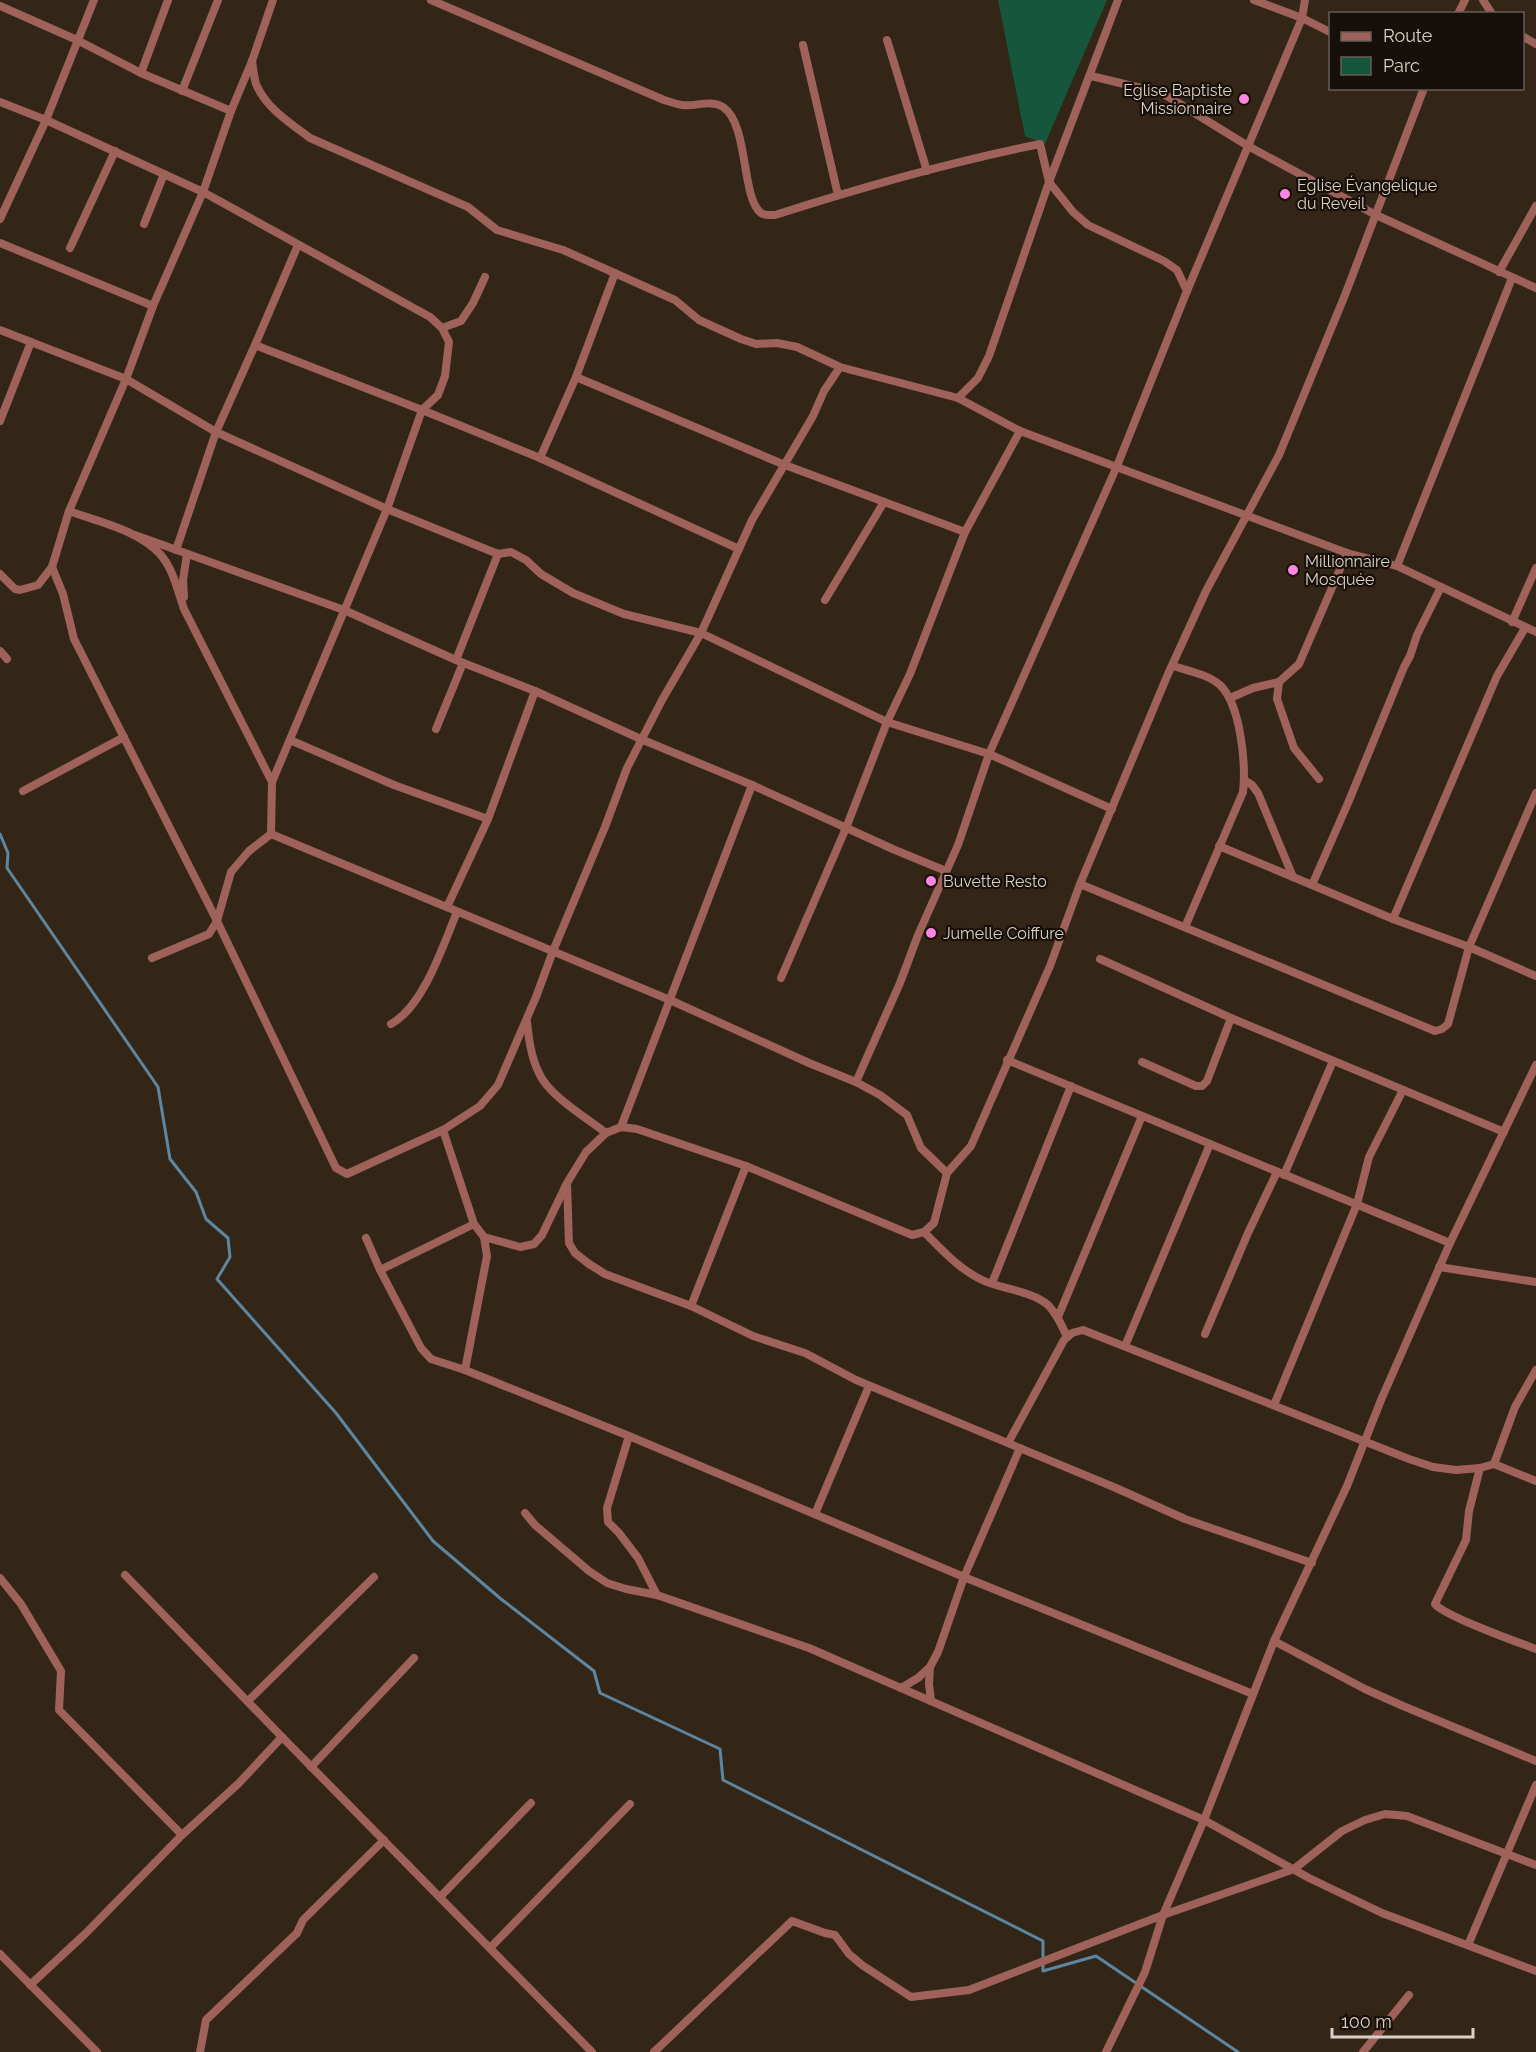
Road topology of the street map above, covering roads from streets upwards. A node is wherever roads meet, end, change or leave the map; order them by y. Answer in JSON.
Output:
{"nodes":[{"id":1,"x":15,"y":0,"type":"edge"},
{"id":2,"x":94,"y":0,"type":"edge"},
{"id":3,"x":168,"y":0,"type":"edge"},
{"id":4,"x":218,"y":0,"type":"edge"},
{"id":5,"x":273,"y":0,"type":"edge"},
{"id":6,"x":431,"y":0,"type":"edge"},
{"id":7,"x":1118,"y":0,"type":"edge"},
{"id":8,"x":1254,"y":0,"type":"edge"},
{"id":9,"x":1305,"y":0,"type":"edge"},
{"id":10,"x":0,"y":6,"type":"edge"},
{"id":11,"x":11,"y":10,"type":"junction"},
{"id":12,"x":1302,"y":18,"type":"junction"},
{"id":13,"x":1329,"y":32,"type":"edge"},
{"id":14,"x":77,"y":40,"type":"junction"},
{"id":15,"x":886,"y":40,"type":"dead end"},
{"id":16,"x":803,"y":45,"type":"dead end"},
{"id":17,"x":252,"y":61,"type":"junction"},
{"id":18,"x":141,"y":73,"type":"junction"},
{"id":19,"x":1091,"y":76,"type":"junction"},
{"id":20,"x":1423,"y":90,"type":"edge"},
{"id":21,"x":182,"y":91,"type":"junction"},
{"id":22,"x":0,"y":102,"type":"edge"},
{"id":23,"x":231,"y":111,"type":"junction"},
{"id":24,"x":46,"y":120,"type":"junction"},
{"id":25,"x":1248,"y":146,"type":"junction"},
{"id":26,"x":115,"y":151,"type":"junction"},
{"id":27,"x":927,"y":171,"type":"junction"},
{"id":28,"x":164,"y":174,"type":"junction"},
{"id":29,"x":1050,"y":182,"type":"junction"},
{"id":30,"x":203,"y":192,"type":"junction"},
{"id":31,"x":838,"y":195,"type":"junction"},
{"id":32,"x":1536,"y":206,"type":"edge"},
{"id":33,"x":1376,"y":215,"type":"junction"},
{"id":34,"x":0,"y":219,"type":"edge"},
{"id":35,"x":144,"y":224,"type":"dead end"},
{"id":36,"x":0,"y":243,"type":"edge"},
{"id":37,"x":298,"y":245,"type":"junction"},
{"id":38,"x":70,"y":248,"type":"dead end"},
{"id":39,"x":1499,"y":272,"type":"junction"},
{"id":40,"x":615,"y":273,"type":"junction"},
{"id":41,"x":485,"y":277,"type":"dead end"},
{"id":42,"x":1512,"y":278,"type":"junction"},
{"id":43,"x":1536,"y":288,"type":"edge"},
{"id":44,"x":1187,"y":291,"type":"junction"},
{"id":45,"x":153,"y":306,"type":"junction"},
{"id":46,"x":442,"y":328,"type":"junction"},
{"id":47,"x":0,"y":330,"type":"edge"},
{"id":48,"x":31,"y":342,"type":"junction"},
{"id":49,"x":255,"y":345,"type":"junction"},
{"id":50,"x":840,"y":367,"type":"junction"},
{"id":51,"x":576,"y":377,"type":"junction"},
{"id":52,"x":126,"y":379,"type":"junction"},
{"id":53,"x":958,"y":398,"type":"junction"},
{"id":54,"x":2,"y":409,"type":"edge"},
{"id":55,"x":422,"y":410,"type":"junction"},
{"id":56,"x":0,"y":421,"type":"edge"},
{"id":57,"x":1020,"y":431,"type":"junction"},
{"id":58,"x":216,"y":432,"type":"junction"},
{"id":59,"x":540,"y":458,"type":"junction"},
{"id":60,"x":784,"y":465,"type":"junction"},
{"id":61,"x":1117,"y":466,"type":"junction"},
{"id":62,"x":884,"y":502,"type":"junction"},
{"id":63,"x":387,"y":509,"type":"junction"},
{"id":64,"x":69,"y":511,"type":"junction"},
{"id":65,"x":1248,"y":515,"type":"junction"},
{"id":66,"x":965,"y":532,"type":"junction"},
{"id":67,"x":135,"y":535,"type":"junction"},
{"id":68,"x":739,"y":549,"type":"junction"},
{"id":69,"x":176,"y":550,"type":"junction"},
{"id":70,"x":1347,"y":553,"type":"junction"},
{"id":71,"x":187,"y":554,"type":"junction"},
{"id":72,"x":498,"y":554,"type":"junction"},
{"id":73,"x":1397,"y":566,"type":"junction"},
{"id":74,"x":52,"y":567,"type":"junction"},
{"id":75,"x":1536,"y":568,"type":"edge"},
{"id":76,"x":0,"y":574,"type":"edge"},
{"id":77,"x":1441,"y":587,"type":"junction"},
{"id":78,"x":825,"y":600,"type":"dead end"},
{"id":79,"x":184,"y":609,"type":"junction"},
{"id":80,"x":344,"y":610,"type":"junction"},
{"id":81,"x":1512,"y":622,"type":"junction"},
{"id":82,"x":1525,"y":628,"type":"junction"},
{"id":83,"x":1536,"y":632,"type":"edge"},
{"id":84,"x":701,"y":633,"type":"junction"},
{"id":85,"x":0,"y":651,"type":"edge"},
{"id":86,"x":7,"y":659,"type":"dead end"},
{"id":87,"x":460,"y":661,"type":"junction"},
{"id":88,"x":1173,"y":666,"type":"junction"},
{"id":89,"x":1279,"y":682,"type":"junction"},
{"id":90,"x":535,"y":691,"type":"junction"},
{"id":91,"x":1230,"y":698,"type":"junction"},
{"id":92,"x":887,"y":722,"type":"junction"},
{"id":93,"x":436,"y":729,"type":"dead end"},
{"id":94,"x":124,"y":737,"type":"junction"},
{"id":95,"x":643,"y":740,"type":"junction"},
{"id":96,"x":290,"y":741,"type":"junction"},
{"id":97,"x":989,"y":754,"type":"junction"},
{"id":98,"x":1319,"y":779,"type":"dead end"},
{"id":99,"x":1244,"y":780,"type":"junction"},
{"id":100,"x":272,"y":782,"type":"junction"},
{"id":101,"x":752,"y":785,"type":"junction"},
{"id":102,"x":23,"y":791,"type":"dead end"},
{"id":103,"x":1536,"y":793,"type":"edge"},
{"id":104,"x":1112,"y":809,"type":"junction"},
{"id":105,"x":488,"y":819,"type":"junction"},
{"id":106,"x":846,"y":828,"type":"junction"},
{"id":107,"x":271,"y":834,"type":"junction"},
{"id":108,"x":1219,"y":846,"type":"junction"},
{"id":109,"x":946,"y":871,"type":"junction"},
{"id":110,"x":1293,"y":877,"type":"junction"},
{"id":111,"x":1080,"y":884,"type":"junction"},
{"id":112,"x":1312,"y":885,"type":"junction"},
{"id":113,"x":447,"y":907,"type":"junction"},
{"id":114,"x":457,"y":912,"type":"junction"},
{"id":115,"x":1393,"y":919,"type":"junction"},
{"id":116,"x":217,"y":921,"type":"junction"},
{"id":117,"x":1185,"y":927,"type":"junction"},
{"id":118,"x":1469,"y":947,"type":"junction"},
{"id":119,"x":552,"y":951,"type":"junction"},
{"id":120,"x":152,"y":958,"type":"dead end"},
{"id":121,"x":1100,"y":959,"type":"dead end"},
{"id":122,"x":1536,"y":976,"type":"edge"},
{"id":123,"x":781,"y":978,"type":"dead end"},
{"id":124,"x":670,"y":1000,"type":"junction"},
{"id":125,"x":1231,"y":1018,"type":"junction"},
{"id":126,"x":527,"y":1019,"type":"junction"},
{"id":127,"x":391,"y":1024,"type":"dead end"},
{"id":128,"x":1007,"y":1060,"type":"junction"},
{"id":129,"x":1333,"y":1061,"type":"junction"},
{"id":130,"x":1142,"y":1062,"type":"dead end"},
{"id":131,"x":1536,"y":1065,"type":"edge"},
{"id":132,"x":855,"y":1082,"type":"junction"},
{"id":133,"x":1071,"y":1086,"type":"junction"},
{"id":134,"x":1403,"y":1090,"type":"junction"},
{"id":135,"x":1142,"y":1116,"type":"junction"},
{"id":136,"x":621,"y":1127,"type":"junction"},
{"id":137,"x":443,"y":1130,"type":"junction"},
{"id":138,"x":1504,"y":1132,"type":"junction"},
{"id":139,"x":606,"y":1133,"type":"junction"},
{"id":140,"x":1210,"y":1144,"type":"junction"},
{"id":141,"x":746,"y":1166,"type":"junction"},
{"id":142,"x":947,"y":1173,"type":"junction"},
{"id":143,"x":1280,"y":1173,"type":"junction"},
{"id":144,"x":567,"y":1183,"type":"junction"},
{"id":145,"x":1357,"y":1204,"type":"junction"},
{"id":146,"x":474,"y":1224,"type":"junction"},
{"id":147,"x":924,"y":1232,"type":"junction"},
{"id":148,"x":484,"y":1237,"type":"junction"},
{"id":149,"x":366,"y":1238,"type":"dead end"},
{"id":150,"x":1450,"y":1243,"type":"junction"},
{"id":151,"x":1439,"y":1267,"type":"junction"},
{"id":152,"x":380,"y":1270,"type":"junction"},
{"id":153,"x":1536,"y":1282,"type":"edge"},
{"id":154,"x":992,"y":1283,"type":"junction"},
{"id":155,"x":691,"y":1306,"type":"junction"},
{"id":156,"x":1058,"y":1317,"type":"junction"},
{"id":157,"x":1205,"y":1334,"type":"dead end"},
{"id":158,"x":1067,"y":1337,"type":"junction"},
{"id":159,"x":1125,"y":1347,"type":"junction"},
{"id":160,"x":465,"y":1370,"type":"junction"},
{"id":161,"x":1536,"y":1372,"type":"edge"},
{"id":162,"x":869,"y":1386,"type":"junction"},
{"id":163,"x":1274,"y":1405,"type":"junction"},
{"id":164,"x":630,"y":1436,"type":"junction"},
{"id":165,"x":1364,"y":1440,"type":"junction"},
{"id":166,"x":1008,"y":1443,"type":"junction"},
{"id":167,"x":1020,"y":1448,"type":"junction"},
{"id":168,"x":1494,"y":1464,"type":"junction"},
{"id":169,"x":1479,"y":1468,"type":"junction"},
{"id":170,"x":1536,"y":1480,"type":"edge"},
{"id":171,"x":525,"y":1513,"type":"dead end"},
{"id":172,"x":815,"y":1514,"type":"junction"},
{"id":173,"x":1312,"y":1563,"type":"junction"},
{"id":174,"x":125,"y":1575,"type":"dead end"},
{"id":175,"x":374,"y":1577,"type":"dead end"},
{"id":176,"x":964,"y":1577,"type":"junction"},
{"id":177,"x":0,"y":1578,"type":"edge"},
{"id":178,"x":657,"y":1595,"type":"junction"},
{"id":179,"x":1274,"y":1641,"type":"junction"},
{"id":180,"x":1536,"y":1649,"type":"edge"},
{"id":181,"x":414,"y":1659,"type":"dead end"},
{"id":182,"x":930,"y":1667,"type":"junction"},
{"id":183,"x":901,"y":1688,"type":"junction"},
{"id":184,"x":1253,"y":1694,"type":"junction"},
{"id":185,"x":248,"y":1701,"type":"junction"},
{"id":186,"x":931,"y":1701,"type":"junction"},
{"id":187,"x":282,"y":1737,"type":"junction"},
{"id":188,"x":1536,"y":1761,"type":"edge"},
{"id":189,"x":311,"y":1767,"type":"junction"},
{"id":190,"x":1536,"y":1785,"type":"edge"},
{"id":191,"x":531,"y":1803,"type":"dead end"},
{"id":192,"x":630,"y":1804,"type":"dead end"},
{"id":193,"x":1204,"y":1820,"type":"junction"},
{"id":194,"x":182,"y":1835,"type":"junction"},
{"id":195,"x":384,"y":1840,"type":"junction"},
{"id":196,"x":1506,"y":1853,"type":"junction"},
{"id":197,"x":1536,"y":1865,"type":"edge"},
{"id":198,"x":1294,"y":1869,"type":"junction"},
{"id":199,"x":440,"y":1897,"type":"junction"},
{"id":200,"x":1163,"y":1915,"type":"junction"},
{"id":201,"x":1468,"y":1945,"type":"junction"},
{"id":202,"x":490,"y":1948,"type":"junction"},
{"id":203,"x":0,"y":1954,"type":"edge"},
{"id":204,"x":1536,"y":1971,"type":"edge"},
{"id":205,"x":30,"y":1985,"type":"junction"},
{"id":206,"x":1409,"y":1995,"type":"dead end"},
{"id":207,"x":97,"y":2052,"type":"edge"},
{"id":208,"x":200,"y":2052,"type":"edge"},
{"id":209,"x":592,"y":2052,"type":"edge"},
{"id":210,"x":654,"y":2052,"type":"edge"},
{"id":211,"x":1106,"y":2052,"type":"edge"},
{"id":212,"x":1363,"y":2052,"type":"edge"}],
"edges":[{"from":1,"to":11,"type":"street"},
{"from":2,"to":14,"type":"street"},
{"from":3,"to":18,"type":"street"},
{"from":4,"to":21,"type":"street"},
{"from":5,"to":17,"type":"street"},
{"from":6,"to":31,"type":"street"},
{"from":7,"to":19,"type":"street"},
{"from":8,"to":12,"type":"street"},
{"from":9,"to":12,"type":"street"},
{"from":10,"to":11,"type":"street"},
{"from":11,"to":14,"type":"street"},
{"from":12,"to":13,"type":"street"},
{"from":12,"to":25,"type":"street"},
{"from":14,"to":18,"type":"street"},
{"from":14,"to":24,"type":"street"},
{"from":15,"to":27,"type":"street"},
{"from":16,"to":31,"type":"street"},
{"from":17,"to":23,"type":"street"},
{"from":17,"to":40,"type":"street"},
{"from":18,"to":21,"type":"street"},
{"from":19,"to":25,"type":"street"},
{"from":19,"to":29,"type":"street"},
{"from":20,"to":33,"type":"street"},
{"from":21,"to":23,"type":"street"},
{"from":22,"to":24,"type":"street"},
{"from":23,"to":30,"type":"street"},
{"from":24,"to":26,"type":"street"},
{"from":24,"to":34,"type":"street"},
{"from":25,"to":33,"type":"street"},
{"from":25,"to":44,"type":"street"},
{"from":26,"to":28,"type":"street"},
{"from":26,"to":38,"type":"street"},
{"from":27,"to":29,"type":"street"},
{"from":27,"to":31,"type":"street"},
{"from":28,"to":30,"type":"street"},
{"from":28,"to":35,"type":"street"},
{"from":29,"to":44,"type":"street"},
{"from":29,"to":53,"type":"street"},
{"from":30,"to":37,"type":"street"},
{"from":30,"to":45,"type":"street"},
{"from":32,"to":39,"type":"street"},
{"from":33,"to":39,"type":"street"},
{"from":33,"to":65,"type":"street"},
{"from":36,"to":45,"type":"street"},
{"from":37,"to":46,"type":"street"},
{"from":37,"to":49,"type":"street"},
{"from":39,"to":42,"type":"street"},
{"from":40,"to":50,"type":"street"},
{"from":40,"to":51,"type":"street"},
{"from":41,"to":46,"type":"street"},
{"from":42,"to":43,"type":"street"},
{"from":42,"to":73,"type":"street"},
{"from":44,"to":61,"type":"street"},
{"from":45,"to":52,"type":"street"},
{"from":46,"to":55,"type":"street"},
{"from":47,"to":48,"type":"street"},
{"from":48,"to":52,"type":"street"},
{"from":48,"to":54,"type":"street"},
{"from":49,"to":55,"type":"street"},
{"from":49,"to":58,"type":"street"},
{"from":50,"to":53,"type":"street"},
{"from":50,"to":60,"type":"street"},
{"from":51,"to":59,"type":"street"},
{"from":51,"to":60,"type":"street"},
{"from":52,"to":58,"type":"street"},
{"from":52,"to":64,"type":"street"},
{"from":53,"to":57,"type":"street"},
{"from":54,"to":56,"type":"street"},
{"from":55,"to":59,"type":"street"},
{"from":55,"to":63,"type":"street"},
{"from":57,"to":61,"type":"street"},
{"from":57,"to":66,"type":"street"},
{"from":58,"to":63,"type":"street"},
{"from":58,"to":69,"type":"street"},
{"from":59,"to":68,"type":"street"},
{"from":60,"to":62,"type":"street"},
{"from":60,"to":68,"type":"street"},
{"from":61,"to":65,"type":"street"},
{"from":61,"to":97,"type":"street"},
{"from":62,"to":66,"type":"street"},
{"from":62,"to":78,"type":"street"},
{"from":63,"to":72,"type":"street"},
{"from":63,"to":80,"type":"street"},
{"from":64,"to":67,"type":"street"},
{"from":64,"to":74,"type":"street"},
{"from":65,"to":70,"type":"street"},
{"from":65,"to":88,"type":"street"},
{"from":66,"to":92,"type":"street"},
{"from":67,"to":69,"type":"street"},
{"from":67,"to":79,"type":"street"},
{"from":68,"to":84,"type":"street"},
{"from":69,"to":71,"type":"street"},
{"from":70,"to":73,"type":"street"},
{"from":70,"to":89,"type":"street"},
{"from":71,"to":79,"type":"street"},
{"from":71,"to":80,"type":"street"},
{"from":72,"to":84,"type":"street"},
{"from":72,"to":87,"type":"street"},
{"from":73,"to":77,"type":"street"},
{"from":74,"to":76,"type":"street"},
{"from":74,"to":94,"type":"street"},
{"from":75,"to":81,"type":"street"},
{"from":77,"to":81,"type":"street"},
{"from":77,"to":112,"type":"street"},
{"from":79,"to":100,"type":"street"},
{"from":80,"to":87,"type":"street"},
{"from":80,"to":96,"type":"street"},
{"from":81,"to":82,"type":"street"},
{"from":82,"to":83,"type":"street"},
{"from":82,"to":115,"type":"street"},
{"from":84,"to":92,"type":"street"},
{"from":84,"to":95,"type":"street"},
{"from":85,"to":86,"type":"street"},
{"from":87,"to":90,"type":"street"},
{"from":87,"to":93,"type":"street"},
{"from":88,"to":91,"type":"street"},
{"from":88,"to":104,"type":"street"},
{"from":89,"to":91,"type":"street"},
{"from":89,"to":98,"type":"street"},
{"from":90,"to":95,"type":"street"},
{"from":90,"to":105,"type":"street"},
{"from":91,"to":99,"type":"street"},
{"from":92,"to":97,"type":"street"},
{"from":92,"to":106,"type":"street"},
{"from":94,"to":102,"type":"street"},
{"from":94,"to":116,"type":"street"},
{"from":95,"to":101,"type":"street"},
{"from":95,"to":119,"type":"street"},
{"from":96,"to":100,"type":"street"},
{"from":96,"to":105,"type":"street"},
{"from":97,"to":104,"type":"street"},
{"from":97,"to":109,"type":"street"},
{"from":99,"to":108,"type":"street"},
{"from":99,"to":110,"type":"street"},
{"from":100,"to":107,"type":"street"},
{"from":101,"to":106,"type":"street"},
{"from":101,"to":124,"type":"street"},
{"from":103,"to":118,"type":"street"},
{"from":104,"to":111,"type":"street"},
{"from":105,"to":113,"type":"street"},
{"from":106,"to":109,"type":"street"},
{"from":106,"to":123,"type":"street"},
{"from":107,"to":113,"type":"street"},
{"from":107,"to":116,"type":"street"},
{"from":108,"to":110,"type":"street"},
{"from":108,"to":117,"type":"street"},
{"from":109,"to":132,"type":"street"},
{"from":110,"to":112,"type":"street"},
{"from":111,"to":117,"type":"street"},
{"from":111,"to":128,"type":"street"},
{"from":112,"to":115,"type":"street"},
{"from":113,"to":114,"type":"street"},
{"from":114,"to":119,"type":"street"},
{"from":114,"to":127,"type":"street"},
{"from":115,"to":118,"type":"street"},
{"from":116,"to":120,"type":"street"},
{"from":116,"to":137,"type":"street"},
{"from":117,"to":118,"type":"street"},
{"from":118,"to":122,"type":"street"},
{"from":119,"to":124,"type":"street"},
{"from":119,"to":126,"type":"street"},
{"from":121,"to":125,"type":"street"},
{"from":124,"to":132,"type":"street"},
{"from":124,"to":136,"type":"street"},
{"from":125,"to":129,"type":"street"},
{"from":125,"to":130,"type":"street"},
{"from":126,"to":137,"type":"street"},
{"from":126,"to":139,"type":"street"},
{"from":128,"to":133,"type":"street"},
{"from":128,"to":142,"type":"street"},
{"from":129,"to":134,"type":"street"},
{"from":129,"to":143,"type":"street"},
{"from":131,"to":138,"type":"street"},
{"from":132,"to":142,"type":"street"},
{"from":133,"to":135,"type":"street"},
{"from":133,"to":154,"type":"street"},
{"from":134,"to":138,"type":"street"},
{"from":134,"to":145,"type":"street"},
{"from":135,"to":140,"type":"street"},
{"from":135,"to":156,"type":"street"},
{"from":136,"to":139,"type":"street"},
{"from":136,"to":141,"type":"street"},
{"from":137,"to":146,"type":"street"},
{"from":138,"to":150,"type":"street"},
{"from":139,"to":144,"type":"street"},
{"from":140,"to":143,"type":"street"},
{"from":140,"to":159,"type":"street"},
{"from":141,"to":147,"type":"street"},
{"from":141,"to":155,"type":"street"},
{"from":142,"to":147,"type":"street"},
{"from":143,"to":145,"type":"street"},
{"from":143,"to":157,"type":"street"},
{"from":144,"to":148,"type":"street"},
{"from":144,"to":155,"type":"street"},
{"from":145,"to":150,"type":"street"},
{"from":145,"to":163,"type":"street"},
{"from":146,"to":148,"type":"street"},
{"from":146,"to":152,"type":"street"},
{"from":147,"to":154,"type":"street"},
{"from":148,"to":160,"type":"street"},
{"from":149,"to":152,"type":"street"},
{"from":150,"to":151,"type":"street"},
{"from":151,"to":153,"type":"street"},
{"from":151,"to":165,"type":"street"},
{"from":152,"to":160,"type":"street"},
{"from":154,"to":156,"type":"street"},
{"from":155,"to":162,"type":"street"},
{"from":156,"to":158,"type":"street"},
{"from":158,"to":159,"type":"street"},
{"from":158,"to":166,"type":"street"},
{"from":159,"to":163,"type":"street"},
{"from":160,"to":164,"type":"street"},
{"from":161,"to":168,"type":"street"},
{"from":162,"to":166,"type":"street"},
{"from":162,"to":172,"type":"street"},
{"from":163,"to":165,"type":"street"},
{"from":164,"to":172,"type":"street"},
{"from":164,"to":178,"type":"street"},
{"from":165,"to":169,"type":"street"},
{"from":165,"to":173,"type":"street"},
{"from":166,"to":167,"type":"street"},
{"from":167,"to":173,"type":"street"},
{"from":167,"to":176,"type":"street"},
{"from":168,"to":169,"type":"street"},
{"from":168,"to":170,"type":"street"},
{"from":169,"to":180,"type":"street"},
{"from":171,"to":178,"type":"street"},
{"from":172,"to":176,"type":"street"},
{"from":173,"to":179,"type":"street"},
{"from":174,"to":185,"type":"street"},
{"from":175,"to":185,"type":"street"},
{"from":176,"to":182,"type":"street"},
{"from":176,"to":184,"type":"street"},
{"from":177,"to":194,"type":"street"},
{"from":178,"to":183,"type":"street"},
{"from":179,"to":184,"type":"street"},
{"from":179,"to":188,"type":"street"},
{"from":181,"to":189,"type":"street"},
{"from":182,"to":183,"type":"street"},
{"from":182,"to":186,"type":"street"},
{"from":183,"to":186,"type":"street"},
{"from":184,"to":193,"type":"street"},
{"from":185,"to":187,"type":"street"},
{"from":186,"to":193,"type":"street"},
{"from":187,"to":189,"type":"street"},
{"from":187,"to":194,"type":"street"},
{"from":189,"to":195,"type":"street"},
{"from":190,"to":196,"type":"street"},
{"from":191,"to":199,"type":"street"},
{"from":192,"to":202,"type":"street"},
{"from":193,"to":198,"type":"street"},
{"from":193,"to":200,"type":"street"},
{"from":194,"to":205,"type":"street"},
{"from":195,"to":199,"type":"street"},
{"from":195,"to":208,"type":"street"},
{"from":196,"to":197,"type":"street"},
{"from":196,"to":198,"type":"street"},
{"from":196,"to":201,"type":"street"},
{"from":198,"to":200,"type":"street"},
{"from":198,"to":201,"type":"street"},
{"from":199,"to":202,"type":"street"},
{"from":200,"to":210,"type":"street"},
{"from":200,"to":211,"type":"street"},
{"from":201,"to":204,"type":"street"},
{"from":202,"to":209,"type":"street"},
{"from":203,"to":205,"type":"street"},
{"from":205,"to":207,"type":"street"},
{"from":206,"to":212,"type":"street"}]}
